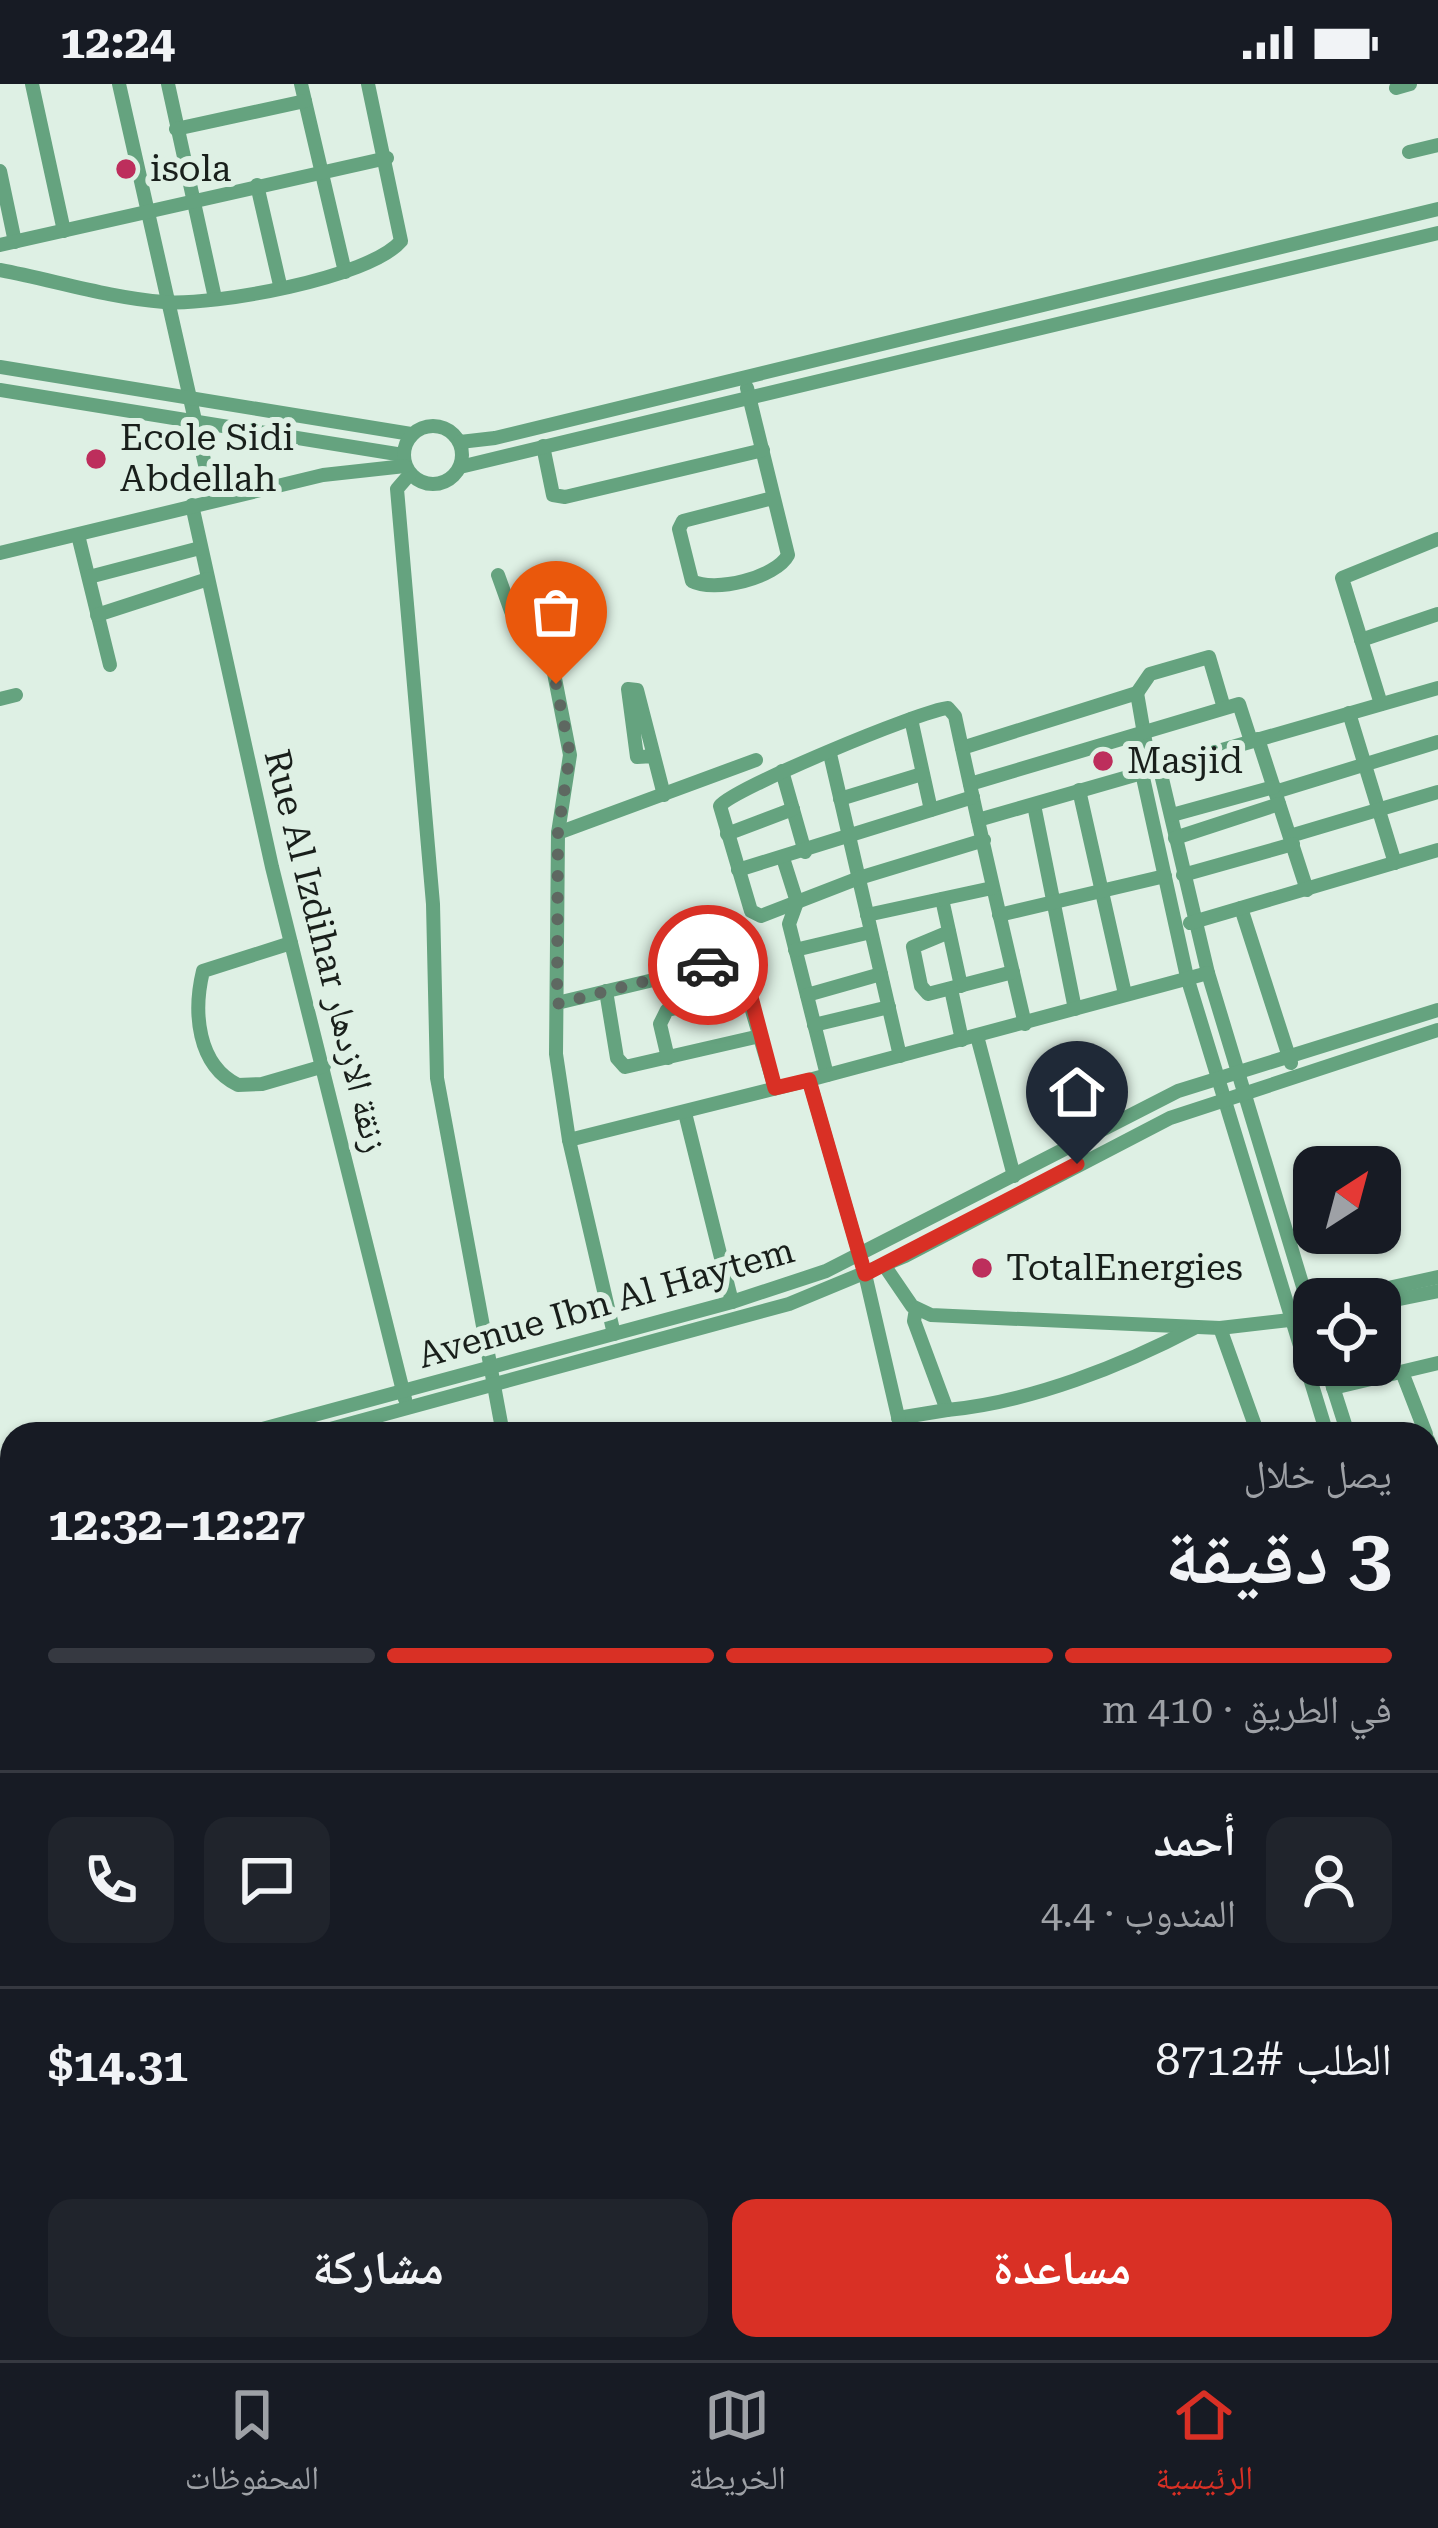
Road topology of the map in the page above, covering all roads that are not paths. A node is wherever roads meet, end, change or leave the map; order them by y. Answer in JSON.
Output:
{"nodes":[{"id":1,"x":32,"y":84,"type":"edge"},
{"id":2,"x":119,"y":84,"type":"edge"},
{"id":3,"x":168,"y":84,"type":"edge"},
{"id":4,"x":301,"y":84,"type":"edge"},
{"id":5,"x":368,"y":84,"type":"edge"},
{"id":6,"x":304,"y":101,"type":"junction"},
{"id":7,"x":176,"y":129,"type":"junction"},
{"id":8,"x":1438,"y":145,"type":"edge"},
{"id":9,"x":1409,"y":152,"type":"dead end"},
{"id":10,"x":387,"y":158,"type":"junction"},
{"id":11,"x":0,"y":171,"type":"edge"},
{"id":12,"x":322,"y":171,"type":"junction"},
{"id":13,"x":257,"y":185,"type":"junction"},
{"id":14,"x":192,"y":202,"type":"junction"},
{"id":15,"x":1436,"y":209,"type":"edge"},
{"id":16,"x":146,"y":212,"type":"junction"},
{"id":17,"x":64,"y":230,"type":"junction"},
{"id":18,"x":1438,"y":230,"type":"edge"},
{"id":19,"x":8,"y":244,"type":"edge"},
{"id":20,"x":0,"y":270,"type":"edge"},
{"id":21,"x":345,"y":272,"type":"junction"},
{"id":22,"x":280,"y":285,"type":"junction"},
{"id":23,"x":1086,"y":294,"type":"junction"},
{"id":24,"x":215,"y":298,"type":"junction"},
{"id":25,"x":165,"y":302,"type":"junction"},
{"id":26,"x":1093,"y":315,"type":"junction"},
{"id":27,"x":864,"y":348,"type":"junction"},
{"id":28,"x":0,"y":367,"type":"edge"},
{"id":29,"x":870,"y":368,"type":"junction"},
{"id":30,"x":744,"y":377,"type":"junction"},
{"id":31,"x":0,"y":390,"type":"edge"},
{"id":32,"x":749,"y":397,"type":"junction"},
{"id":33,"x":186,"y":398,"type":"junction"},
{"id":34,"x":191,"y":422,"type":"junction"},
{"id":35,"x":411,"y":434,"type":"junction"},
{"id":36,"x":460,"y":442,"type":"junction"},
{"id":37,"x":327,"y":445,"type":"junction"},
{"id":38,"x":543,"y":446,"type":"junction"},
{"id":39,"x":763,"y":450,"type":"junction"},
{"id":40,"x":406,"y":465,"type":"junction"},
{"id":41,"x":460,"y":466,"type":"junction"},
{"id":42,"x":323,"y":475,"type":"junction"},
{"id":43,"x":773,"y":498,"type":"junction"},
{"id":44,"x":213,"y":500,"type":"junction"},
{"id":45,"x":192,"y":505,"type":"junction"},
{"id":46,"x":78,"y":535,"type":"junction"},
{"id":47,"x":1438,"y":539,"type":"edge"},
{"id":48,"x":200,"y":548,"type":"junction"},
{"id":49,"x":0,"y":553,"type":"edge"},
{"id":50,"x":498,"y":575,"type":"dead end"},
{"id":51,"x":89,"y":578,"type":"junction"},
{"id":52,"x":208,"y":579,"type":"junction"},
{"id":53,"x":1438,"y":614,"type":"edge"},
{"id":54,"x":98,"y":615,"type":"junction"},
{"id":55,"x":1361,"y":640,"type":"junction"},
{"id":56,"x":110,"y":665,"type":"dead end"},
{"id":57,"x":1438,"y":688,"type":"edge"},
{"id":58,"x":1137,"y":693,"type":"junction"},
{"id":59,"x":16,"y":694,"type":"dead end"},
{"id":60,"x":0,"y":699,"type":"edge"},
{"id":61,"x":1381,"y":704,"type":"junction"},
{"id":62,"x":1224,"y":708,"type":"junction"},
{"id":63,"x":1348,"y":713,"type":"junction"},
{"id":64,"x":911,"y":719,"type":"junction"},
{"id":65,"x":1142,"y":730,"type":"junction"},
{"id":66,"x":1254,"y":740,"type":"junction"},
{"id":67,"x":1438,"y":742,"type":"edge"},
{"id":68,"x":962,"y":748,"type":"junction"},
{"id":69,"x":830,"y":754,"type":"junction"},
{"id":70,"x":654,"y":756,"type":"dead end"},
{"id":71,"x":1148,"y":757,"type":"junction"},
{"id":72,"x":756,"y":760,"type":"dead end"},
{"id":73,"x":1364,"y":764,"type":"junction"},
{"id":74,"x":1160,"y":770,"type":"junction"},
{"id":75,"x":782,"y":771,"type":"junction"},
{"id":76,"x":922,"y":773,"type":"junction"},
{"id":77,"x":1142,"y":773,"type":"junction"},
{"id":78,"x":1079,"y":790,"type":"junction"},
{"id":79,"x":972,"y":791,"type":"junction"},
{"id":80,"x":1438,"y":792,"type":"edge"},
{"id":81,"x":1276,"y":794,"type":"junction"},
{"id":82,"x":664,"y":795,"type":"junction"},
{"id":83,"x":840,"y":800,"type":"junction"},
{"id":84,"x":1034,"y":805,"type":"junction"},
{"id":85,"x":793,"y":809,"type":"junction"},
{"id":86,"x":1378,"y":809,"type":"junction"},
{"id":87,"x":931,"y":810,"type":"junction"},
{"id":88,"x":1172,"y":815,"type":"junction"},
{"id":89,"x":978,"y":820,"type":"junction"},
{"id":90,"x":558,"y":832,"type":"junction"},
{"id":91,"x":727,"y":834,"type":"junction"},
{"id":92,"x":849,"y":837,"type":"junction"},
{"id":93,"x":1175,"y":838,"type":"junction"},
{"id":94,"x":984,"y":840,"type":"junction"},
{"id":95,"x":1291,"y":840,"type":"junction"},
{"id":96,"x":1438,"y":850,"type":"edge"},
{"id":97,"x":805,"y":852,"type":"junction"},
{"id":98,"x":783,"y":858,"type":"junction"},
{"id":99,"x":1395,"y":863,"type":"junction"},
{"id":100,"x":738,"y":870,"type":"junction"},
{"id":101,"x":1183,"y":875,"type":"junction"},
{"id":102,"x":1165,"y":877,"type":"junction"},
{"id":103,"x":859,"y":878,"type":"junction"},
{"id":104,"x":992,"y":888,"type":"junction"},
{"id":105,"x":1307,"y":890,"type":"junction"},
{"id":106,"x":1102,"y":891,"type":"junction"},
{"id":107,"x":941,"y":899,"type":"junction"},
{"id":108,"x":797,"y":902,"type":"junction"},
{"id":109,"x":1054,"y":902,"type":"junction"},
{"id":110,"x":1240,"y":908,"type":"junction"},
{"id":111,"x":999,"y":915,"type":"junction"},
{"id":112,"x":867,"y":916,"type":"junction"},
{"id":113,"x":1196,"y":921,"type":"junction"},
{"id":114,"x":1176,"y":926,"type":"junction"},
{"id":115,"x":871,"y":932,"type":"junction"},
{"id":116,"x":949,"y":932,"type":"junction"},
{"id":117,"x":291,"y":944,"type":"junction"},
{"id":118,"x":795,"y":950,"type":"junction"},
{"id":119,"x":1012,"y":972,"type":"junction"},
{"id":120,"x":1208,"y":973,"type":"junction"},
{"id":121,"x":881,"y":974,"type":"junction"},
{"id":122,"x":1187,"y":977,"type":"junction"},
{"id":123,"x":956,"y":987,"type":"junction"},
{"id":124,"x":606,"y":991,"type":"junction"},
{"id":125,"x":749,"y":993,"type":"junction"},
{"id":126,"x":1125,"y":994,"type":"junction"},
{"id":127,"x":807,"y":995,"type":"junction"},
{"id":128,"x":557,"y":1004,"type":"junction"},
{"id":129,"x":889,"y":1007,"type":"junction"},
{"id":130,"x":1075,"y":1009,"type":"junction"},
{"id":131,"x":1438,"y":1010,"type":"edge"},
{"id":132,"x":1025,"y":1024,"type":"junction"},
{"id":133,"x":814,"y":1025,"type":"junction"},
{"id":134,"x":1438,"y":1030,"type":"edge"},
{"id":135,"x":760,"y":1036,"type":"junction"},
{"id":136,"x":970,"y":1038,"type":"junction"},
{"id":137,"x":1289,"y":1055,"type":"junction"},
{"id":138,"x":900,"y":1056,"type":"junction"},
{"id":139,"x":668,"y":1058,"type":"junction"},
{"id":140,"x":324,"y":1066,"type":"junction"},
{"id":141,"x":1240,"y":1069,"type":"junction"},
{"id":142,"x":1295,"y":1074,"type":"junction"},
{"id":143,"x":827,"y":1075,"type":"junction"},
{"id":144,"x":1220,"y":1075,"type":"junction"},
{"id":145,"x":809,"y":1080,"type":"junction"},
{"id":146,"x":775,"y":1088,"type":"junction"},
{"id":147,"x":1246,"y":1090,"type":"junction"},
{"id":148,"x":1227,"y":1096,"type":"junction"},
{"id":149,"x":685,"y":1113,"type":"junction"},
{"id":150,"x":569,"y":1140,"type":"junction"},
{"id":151,"x":1014,"y":1176,"type":"junction"},
{"id":152,"x":860,"y":1257,"type":"junction"},
{"id":153,"x":884,"y":1265,"type":"junction"},
{"id":154,"x":865,"y":1274,"type":"junction"},
{"id":155,"x":1438,"y":1277,"type":"edge"},
{"id":156,"x":1301,"y":1278,"type":"edge"},
{"id":157,"x":1401,"y":1285,"type":"edge"},
{"id":158,"x":1438,"y":1291,"type":"edge"},
{"id":159,"x":1401,"y":1299,"type":"edge"},
{"id":160,"x":732,"y":1302,"type":"junction"},
{"id":161,"x":916,"y":1310,"type":"junction"},
{"id":162,"x":1291,"y":1320,"type":"junction"},
{"id":163,"x":1196,"y":1327,"type":"junction"},
{"id":164,"x":1220,"y":1328,"type":"junction"},
{"id":165,"x":614,"y":1334,"type":"junction"},
{"id":166,"x":1438,"y":1364,"type":"edge"},
{"id":167,"x":493,"y":1367,"type":"junction"},
{"id":168,"x":1402,"y":1372,"type":"junction"},
{"id":169,"x":495,"y":1387,"type":"junction"},
{"id":170,"x":1333,"y":1388,"type":"joint"},
{"id":171,"x":404,"y":1391,"type":"junction"},
{"id":172,"x":408,"y":1410,"type":"junction"},
{"id":173,"x":947,"y":1410,"type":"junction"},
{"id":174,"x":289,"y":1422,"type":"edge"},
{"id":175,"x":360,"y":1422,"type":"edge"},
{"id":176,"x":501,"y":1422,"type":"edge"},
{"id":177,"x":899,"y":1422,"type":"edge"},
{"id":178,"x":912,"y":1422,"type":"edge"},
{"id":179,"x":1254,"y":1422,"type":"edge"},
{"id":180,"x":1323,"y":1422,"type":"edge"},
{"id":181,"x":1344,"y":1422,"type":"edge"},
{"id":182,"x":1421,"y":1422,"type":"edge"}],
"edges":[{"from":1,"to":17,"type":"street"},
{"from":2,"to":16,"type":"street"},
{"from":3,"to":7,"type":"street"},
{"from":4,"to":6,"type":"street"},
{"from":5,"to":10,"type":"street"},
{"from":6,"to":7,"type":"street"},
{"from":6,"to":12,"type":"street"},
{"from":7,"to":14,"type":"street"},
{"from":8,"to":9,"type":"street"},
{"from":10,"to":12,"type":"street"},
{"from":10,"to":21,"type":"street"},
{"from":11,"to":19,"type":"street"},
{"from":12,"to":13,"type":"street"},
{"from":12,"to":21,"type":"street"},
{"from":13,"to":14,"type":"street"},
{"from":13,"to":22,"type":"street"},
{"from":14,"to":16,"type":"street"},
{"from":14,"to":24,"type":"street"},
{"from":15,"to":18,"type":"street"},
{"from":15,"to":23,"type":"street"},
{"from":16,"to":17,"type":"street"},
{"from":16,"to":25,"type":"street"},
{"from":17,"to":19,"type":"street"},
{"from":18,"to":26,"type":"street"},
{"from":20,"to":25,"type":"street"},
{"from":21,"to":22,"type":"street"},
{"from":22,"to":24,"type":"street"},
{"from":23,"to":26,"type":"street"},
{"from":23,"to":27,"type":"street"},
{"from":24,"to":25,"type":"street"},
{"from":25,"to":33,"type":"street"},
{"from":26,"to":29,"type":"street"},
{"from":27,"to":29,"type":"street"},
{"from":27,"to":30,"type":"street"},
{"from":28,"to":33,"type":"street"},
{"from":29,"to":32,"type":"street"},
{"from":30,"to":32,"type":"street"},
{"from":30,"to":36,"type":"street"},
{"from":31,"to":34,"type":"street"},
{"from":32,"to":38,"type":"street"},
{"from":32,"to":39,"type":"street"},
{"from":33,"to":34,"type":"street"},
{"from":33,"to":35,"type":"street"},
{"from":34,"to":37,"type":"street"},
{"from":34,"to":44,"type":"street"},
{"from":35,"to":36,"type":"street"},
{"from":35,"to":40,"type":"street"},
{"from":36,"to":41,"type":"street"},
{"from":37,"to":40,"type":"street"},
{"from":37,"to":42,"type":"street"},
{"from":38,"to":39,"type":"street"},
{"from":38,"to":41,"type":"street"},
{"from":39,"to":43,"type":"street"},
{"from":40,"to":41,"type":"street"},
{"from":40,"to":42,"type":"street"},
{"from":40,"to":167,"type":"street"},
{"from":42,"to":44,"type":"street"},
{"from":43,"to":43,"type":"street"},
{"from":44,"to":45,"type":"street"},
{"from":45,"to":46,"type":"street"},
{"from":45,"to":48,"type":"street","name":"Rue Al Izdihar زنقة الازدهار"},
{"from":46,"to":49,"type":"street"},
{"from":46,"to":51,"type":"street"},
{"from":47,"to":55,"type":"street"},
{"from":48,"to":51,"type":"street"},
{"from":48,"to":52,"type":"street","name":"Rue Al Izdihar زنقة الازدهار"},
{"from":50,"to":90,"type":"street"},
{"from":51,"to":54,"type":"street"},
{"from":52,"to":54,"type":"street"},
{"from":52,"to":117,"type":"street","name":"Rue Al Izdihar زنقة الازدهار"},
{"from":53,"to":55,"type":"street"},
{"from":54,"to":56,"type":"street"},
{"from":55,"to":61,"type":"street"},
{"from":57,"to":61,"type":"street"},
{"from":58,"to":62,"type":"street"},
{"from":58,"to":65,"type":"street"},
{"from":58,"to":68,"type":"street"},
{"from":59,"to":60,"type":"street"},
{"from":61,"to":63,"type":"street"},
{"from":62,"to":65,"type":"street"},
{"from":62,"to":66,"type":"street"},
{"from":63,"to":66,"type":"street"},
{"from":63,"to":73,"type":"street"},
{"from":64,"to":68,"type":"street"},
{"from":64,"to":69,"type":"street"},
{"from":64,"to":76,"type":"street"},
{"from":65,"to":71,"type":"street"},
{"from":65,"to":79,"type":"street"},
{"from":66,"to":74,"type":"street"},
{"from":66,"to":81,"type":"street"},
{"from":67,"to":73,"type":"street"},
{"from":68,"to":79,"type":"street"},
{"from":69,"to":75,"type":"street"},
{"from":69,"to":83,"type":"street"},
{"from":70,"to":82,"type":"street"},
{"from":71,"to":74,"type":"street"},
{"from":71,"to":77,"type":"street"},
{"from":72,"to":82,"type":"street"},
{"from":73,"to":81,"type":"street"},
{"from":73,"to":86,"type":"street"},
{"from":74,"to":77,"type":"street"},
{"from":74,"to":88,"type":"street"},
{"from":75,"to":85,"type":"street"},
{"from":75,"to":91,"type":"street"},
{"from":76,"to":83,"type":"street"},
{"from":76,"to":87,"type":"street"},
{"from":77,"to":78,"type":"street"},
{"from":77,"to":102,"type":"street"},
{"from":78,"to":84,"type":"street"},
{"from":78,"to":106,"type":"street"},
{"from":79,"to":87,"type":"street"},
{"from":79,"to":89,"type":"street"},
{"from":80,"to":86,"type":"street"},
{"from":81,"to":88,"type":"street"},
{"from":81,"to":93,"type":"street"},
{"from":81,"to":95,"type":"street"},
{"from":82,"to":90,"type":"street"},
{"from":83,"to":92,"type":"street"},
{"from":84,"to":89,"type":"street"},
{"from":84,"to":109,"type":"street"},
{"from":85,"to":91,"type":"street"},
{"from":85,"to":97,"type":"street"},
{"from":86,"to":95,"type":"street"},
{"from":86,"to":99,"type":"street"},
{"from":87,"to":92,"type":"street"},
{"from":88,"to":93,"type":"street"},
{"from":89,"to":94,"type":"street"},
{"from":90,"to":128,"type":"street"},
{"from":91,"to":100,"type":"street"},
{"from":92,"to":97,"type":"street"},
{"from":92,"to":103,"type":"street"},
{"from":93,"to":101,"type":"street"},
{"from":94,"to":103,"type":"street"},
{"from":94,"to":104,"type":"street"},
{"from":95,"to":101,"type":"street"},
{"from":95,"to":105,"type":"street"},
{"from":96,"to":99,"type":"street"},
{"from":97,"to":98,"type":"street"},
{"from":98,"to":100,"type":"street"},
{"from":98,"to":108,"type":"street"},
{"from":99,"to":105,"type":"street"},
{"from":100,"to":108,"type":"street"},
{"from":101,"to":113,"type":"street"},
{"from":102,"to":106,"type":"street"},
{"from":102,"to":114,"type":"street"},
{"from":103,"to":108,"type":"street"},
{"from":103,"to":112,"type":"street"},
{"from":104,"to":107,"type":"street"},
{"from":104,"to":111,"type":"street"},
{"from":105,"to":110,"type":"street"},
{"from":106,"to":109,"type":"street"},
{"from":106,"to":126,"type":"street"},
{"from":107,"to":112,"type":"street"},
{"from":107,"to":116,"type":"street"},
{"from":108,"to":118,"type":"street"},
{"from":109,"to":111,"type":"street"},
{"from":109,"to":130,"type":"street"},
{"from":110,"to":113,"type":"street"},
{"from":110,"to":137,"type":"street"},
{"from":111,"to":119,"type":"street"},
{"from":112,"to":115,"type":"street"},
{"from":113,"to":114,"type":"street"},
{"from":113,"to":120,"type":"street"},
{"from":114,"to":122,"type":"street"},
{"from":115,"to":118,"type":"street"},
{"from":115,"to":121,"type":"street"},
{"from":116,"to":123,"type":"street"},
{"from":116,"to":123,"type":"street"},
{"from":117,"to":140,"type":"street","name":"Rue Al Izdihar زنقة الازدهار"},
{"from":117,"to":140,"type":"street"},
{"from":118,"to":127,"type":"street"},
{"from":119,"to":123,"type":"street"},
{"from":119,"to":132,"type":"street"},
{"from":120,"to":122,"type":"street"},
{"from":120,"to":141,"type":"street"},
{"from":121,"to":127,"type":"street"},
{"from":121,"to":129,"type":"street"},
{"from":122,"to":126,"type":"street"},
{"from":122,"to":144,"type":"street"},
{"from":123,"to":136,"type":"street"},
{"from":124,"to":125,"type":"street"},
{"from":124,"to":128,"type":"street"},
{"from":124,"to":139,"type":"street"},
{"from":125,"to":135,"type":"street"},
{"from":125,"to":139,"type":"street"},
{"from":126,"to":130,"type":"street"},
{"from":127,"to":133,"type":"street"},
{"from":128,"to":150,"type":"street"},
{"from":129,"to":133,"type":"street"},
{"from":129,"to":138,"type":"street"},
{"from":130,"to":132,"type":"street"},
{"from":131,"to":137,"type":"street","name":"Avenue Ibn Al Haytem"},
{"from":132,"to":136,"type":"street"},
{"from":133,"to":143,"type":"street"},
{"from":134,"to":142,"type":"street","name":"Avenue Ibn Al Haytem"},
{"from":135,"to":139,"type":"street"},
{"from":135,"to":146,"type":"street"},
{"from":136,"to":138,"type":"street"},
{"from":136,"to":151,"type":"street"},
{"from":137,"to":141,"type":"street","name":"Avenue Ibn Al Haytem"},
{"from":137,"to":142,"type":"street"},
{"from":138,"to":143,"type":"street"},
{"from":140,"to":171,"type":"street","name":"Rue Al Izdihar زنقة الازدهار"},
{"from":141,"to":144,"type":"street","name":"Avenue Ibn Al Haytem"},
{"from":141,"to":147,"type":"street"},
{"from":142,"to":147,"type":"street","name":"Avenue Ibn Al Haytem"},
{"from":143,"to":145,"type":"street"},
{"from":144,"to":148,"type":"street"},
{"from":144,"to":151,"type":"street","name":"Avenue Ibn Al Haytem"},
{"from":145,"to":146,"type":"street"},
{"from":145,"to":152,"type":"street"},
{"from":146,"to":149,"type":"street"},
{"from":147,"to":148,"type":"street","name":"Avenue Ibn Al Haytem"},
{"from":147,"to":156,"type":"street"},
{"from":148,"to":153,"type":"street","name":"Avenue Ibn Al Haytem"},
{"from":148,"to":162,"type":"street"},
{"from":149,"to":150,"type":"street"},
{"from":149,"to":160,"type":"street"},
{"from":150,"to":165,"type":"street"},
{"from":151,"to":152,"type":"street","name":"Avenue Ibn Al Haytem"},
{"from":152,"to":154,"type":"street"},
{"from":152,"to":160,"type":"street","name":"Avenue Ibn Al Haytem"},
{"from":153,"to":154,"type":"street","name":"Avenue Ibn Al Haytem"},
{"from":153,"to":161,"type":"street"},
{"from":154,"to":169,"type":"street","name":"Avenue Ibn Al Haytem"},
{"from":154,"to":177,"type":"street"},
{"from":155,"to":157,"type":"street"},
{"from":158,"to":159,"type":"street"},
{"from":160,"to":165,"type":"street","name":"Avenue Ibn Al Haytem"},
{"from":161,"to":163,"type":"street"},
{"from":161,"to":173,"type":"street"},
{"from":162,"to":164,"type":"street"},
{"from":162,"to":180,"type":"street"},
{"from":163,"to":164,"type":"street"},
{"from":163,"to":173,"type":"street"},
{"from":164,"to":179,"type":"street"},
{"from":165,"to":167,"type":"street","name":"Avenue Ibn Al Haytem"},
{"from":166,"to":168,"type":"street"},
{"from":167,"to":169,"type":"street"},
{"from":167,"to":171,"type":"street","name":"Avenue Ibn Al Haytem"},
{"from":168,"to":170,"type":"street"},
{"from":168,"to":182,"type":"street"},
{"from":169,"to":172,"type":"street","name":"Avenue Ibn Al Haytem"},
{"from":169,"to":176,"type":"street"},
{"from":170,"to":181,"type":"street"},
{"from":171,"to":172,"type":"street","name":"Rue Al Izdihar زنقة الازدهار"},
{"from":171,"to":174,"type":"street","name":"Avenue Ibn Al Haytem"},
{"from":172,"to":175,"type":"street","name":"Avenue Ibn Al Haytem"},
{"from":173,"to":178,"type":"street"}]}
